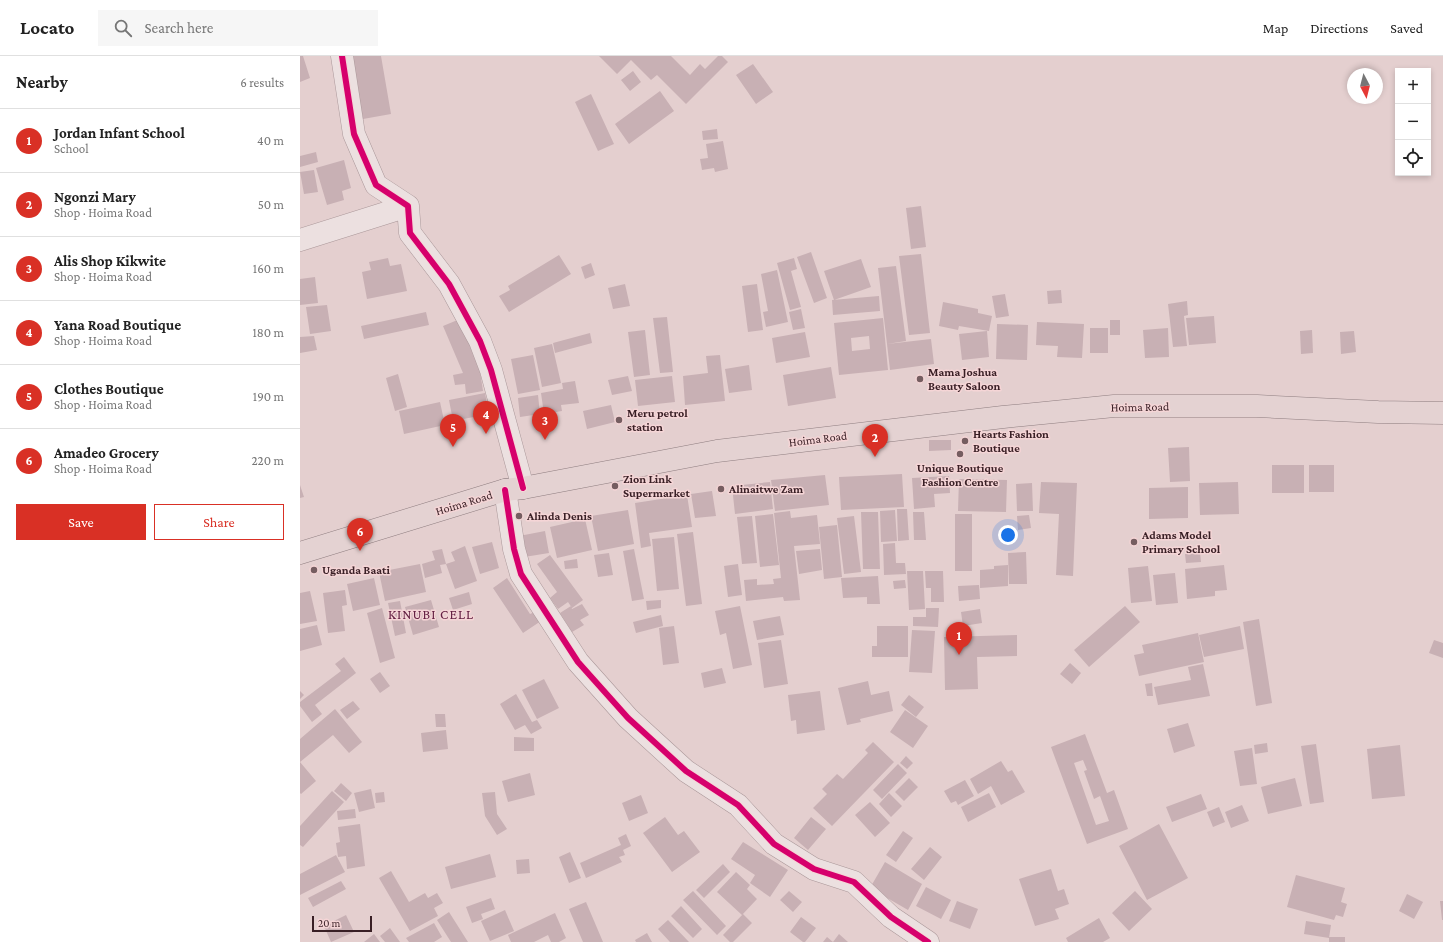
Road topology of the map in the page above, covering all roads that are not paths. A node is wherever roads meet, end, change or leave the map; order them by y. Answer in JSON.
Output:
{"nodes":[{"id":1,"x":342,"y":56,"type":"edge"},
{"id":2,"x":408,"y":206,"type":"junction"},
{"id":3,"x":300,"y":240,"type":"edge"},
{"id":4,"x":1443,"y":413,"type":"edge"},
{"id":5,"x":514,"y":489,"type":"junction"},
{"id":6,"x":300,"y":553,"type":"edge"},
{"id":7,"x":928,"y":942,"type":"edge"}],
"edges":[{"from":1,"to":2,"type":"street"},
{"from":2,"to":3,"type":"street"},
{"from":2,"to":5,"type":"street"},
{"from":4,"to":5,"type":"main road","name":"Hoima Road"},
{"from":5,"to":6,"type":"main road","name":"Hoima Road"},
{"from":5,"to":7,"type":"street"}]}
